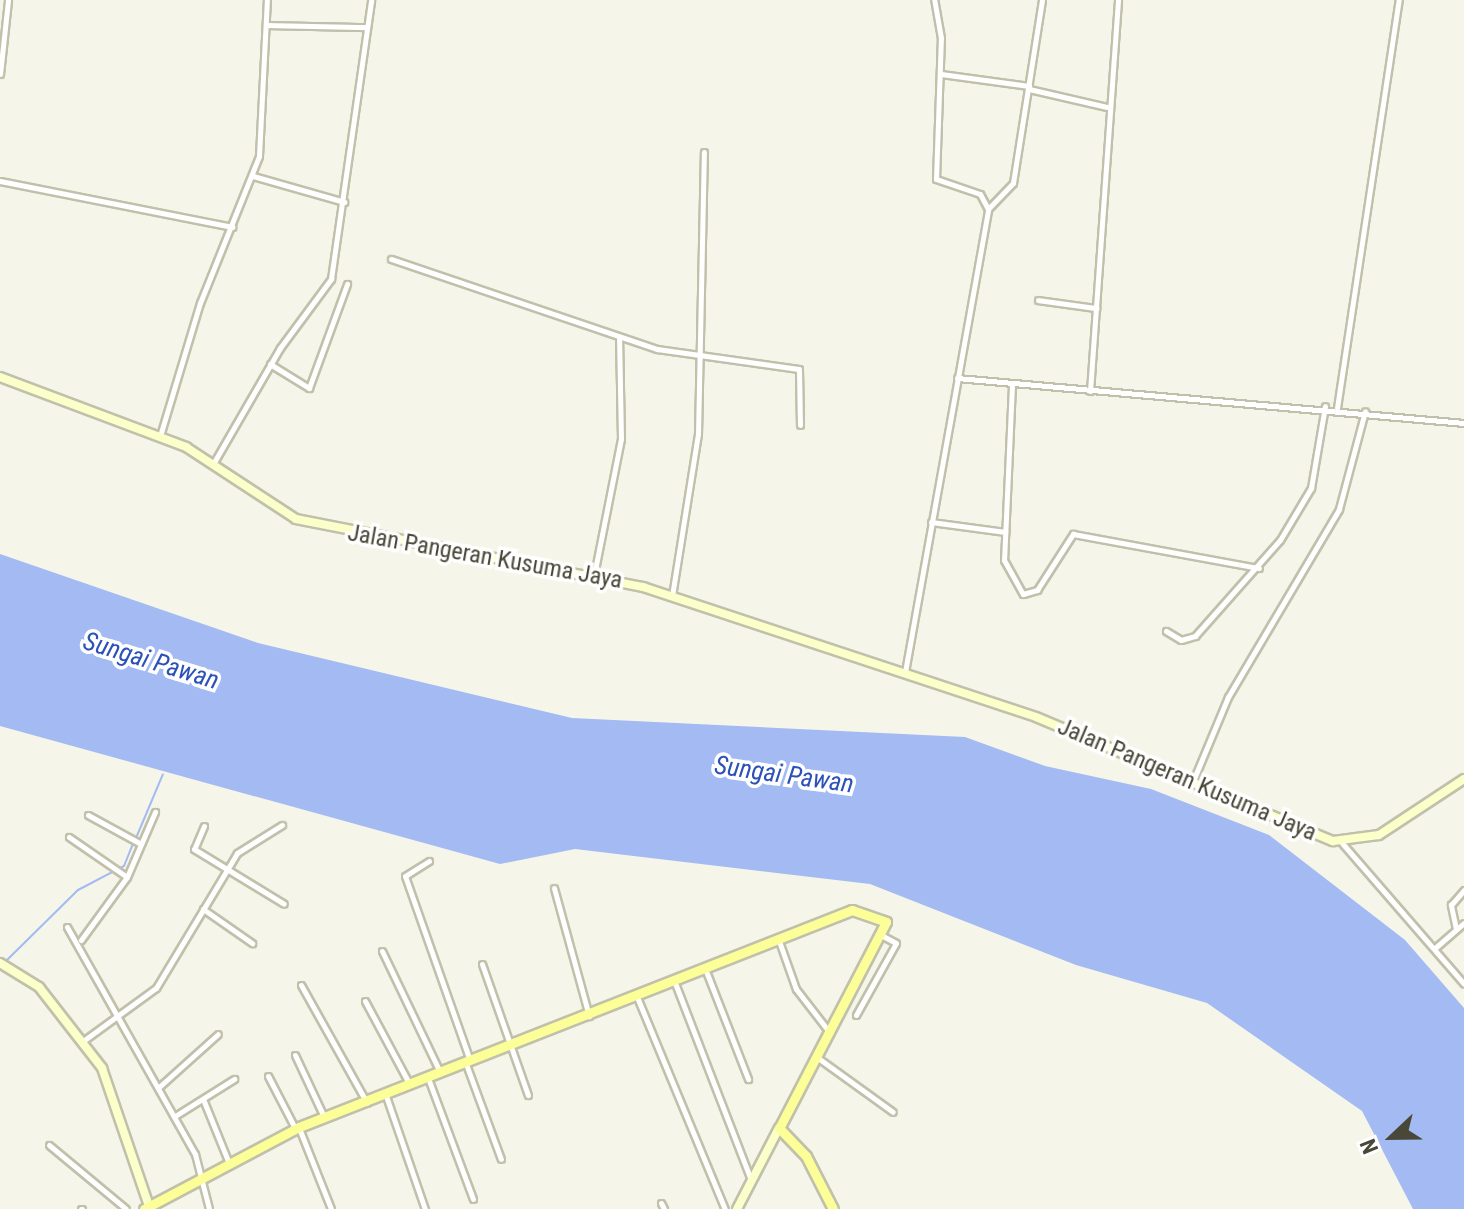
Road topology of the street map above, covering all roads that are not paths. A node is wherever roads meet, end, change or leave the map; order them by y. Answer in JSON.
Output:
{"nodes":[{"id":1,"x":8,"y":0,"type":"edge"},
{"id":2,"x":267,"y":0,"type":"edge"},
{"id":3,"x":371,"y":0,"type":"edge"},
{"id":4,"x":934,"y":0,"type":"edge"},
{"id":5,"x":1042,"y":0,"type":"edge"},
{"id":6,"x":1118,"y":0,"type":"edge"},
{"id":7,"x":1399,"y":0,"type":"edge"},
{"id":8,"x":268,"y":25,"type":"junction"},
{"id":9,"x":367,"y":27,"type":"junction"},
{"id":10,"x":0,"y":74,"type":"edge"},
{"id":11,"x":941,"y":74,"type":"junction"},
{"id":12,"x":1029,"y":88,"type":"junction"},
{"id":13,"x":1107,"y":107,"type":"junction"},
{"id":14,"x":704,"y":152,"type":"dead end"},
{"id":15,"x":253,"y":176,"type":"junction"},
{"id":16,"x":0,"y":181,"type":"edge"},
{"id":17,"x":344,"y":202,"type":"junction"},
{"id":18,"x":988,"y":209,"type":"junction"},
{"id":19,"x":232,"y":227,"type":"junction"},
{"id":20,"x":391,"y":259,"type":"dead end"},
{"id":21,"x":347,"y":284,"type":"dead end"},
{"id":22,"x":1038,"y":300,"type":"dead end"},
{"id":23,"x":1096,"y":308,"type":"junction"},
{"id":24,"x":619,"y":338,"type":"junction"},
{"id":25,"x":698,"y":357,"type":"junction"},
{"id":26,"x":270,"y":364,"type":"junction"},
{"id":27,"x":0,"y":377,"type":"edge"},
{"id":28,"x":957,"y":378,"type":"junction"},
{"id":29,"x":1012,"y":385,"type":"junction"},
{"id":30,"x":1090,"y":391,"type":"junction"},
{"id":31,"x":1325,"y":406,"type":"junction"},
{"id":32,"x":1337,"y":408,"type":"junction"},
{"id":33,"x":1365,"y":411,"type":"junction"},
{"id":34,"x":1464,"y":423,"type":"edge"},
{"id":35,"x":800,"y":425,"type":"dead end"},
{"id":36,"x":160,"y":436,"type":"junction"},
{"id":37,"x":213,"y":465,"type":"junction"},
{"id":38,"x":931,"y":522,"type":"junction"},
{"id":39,"x":1005,"y":532,"type":"junction"},
{"id":40,"x":1259,"y":568,"type":"junction"},
{"id":41,"x":594,"y":575,"type":"junction"},
{"id":42,"x":672,"y":596,"type":"junction"},
{"id":43,"x":1166,"y":631,"type":"dead end"},
{"id":44,"x":905,"y":672,"type":"junction"},
{"id":45,"x":1193,"y":781,"type":"junction"},
{"id":46,"x":1463,"y":781,"type":"edge"},
{"id":47,"x":155,"y":812,"type":"dead end"},
{"id":48,"x":88,"y":815,"type":"dead end"},
{"id":49,"x":282,"y":825,"type":"dead end"},
{"id":50,"x":204,"y":826,"type":"dead end"},
{"id":51,"x":69,"y":837,"type":"dead end"},
{"id":52,"x":1342,"y":843,"type":"junction"},
{"id":53,"x":141,"y":844,"type":"junction"},
{"id":54,"x":429,"y":861,"type":"dead end"},
{"id":55,"x":227,"y":869,"type":"junction"},
{"id":56,"x":127,"y":877,"type":"junction"},
{"id":57,"x":554,"y":888,"type":"dead end"},
{"id":58,"x":1464,"y":890,"type":"edge"},
{"id":59,"x":284,"y":904,"type":"dead end"},
{"id":60,"x":203,"y":909,"type":"junction"},
{"id":61,"x":1464,"y":923,"type":"edge"},
{"id":62,"x":67,"y":927,"type":"dead end"},
{"id":63,"x":1456,"y":929,"type":"junction"},
{"id":64,"x":888,"y":939,"type":"junction"},
{"id":65,"x":81,"y":940,"type":"junction"},
{"id":66,"x":779,"y":941,"type":"junction"},
{"id":67,"x":252,"y":943,"type":"dead end"},
{"id":68,"x":1435,"y":948,"type":"junction"},
{"id":69,"x":382,"y":951,"type":"dead end"},
{"id":70,"x":0,"y":963,"type":"edge"},
{"id":71,"x":482,"y":964,"type":"dead end"},
{"id":72,"x":706,"y":971,"type":"junction"},
{"id":73,"x":675,"y":983,"type":"junction"},
{"id":74,"x":1464,"y":984,"type":"edge"},
{"id":75,"x":301,"y":985,"type":"dead end"},
{"id":76,"x":637,"y":997,"type":"junction"},
{"id":77,"x":365,"y":1001,"type":"dead end"},
{"id":78,"x":122,"y":1014,"type":"junction"},
{"id":79,"x":856,"y":1015,"type":"dead end"},
{"id":80,"x":589,"y":1017,"type":"junction"},
{"id":81,"x":830,"y":1033,"type":"junction"},
{"id":82,"x":218,"y":1034,"type":"dead end"},
{"id":83,"x":83,"y":1041,"type":"junction"},
{"id":84,"x":512,"y":1047,"type":"junction"},
{"id":85,"x":295,"y":1055,"type":"dead end"},
{"id":86,"x":823,"y":1060,"type":"junction"},
{"id":87,"x":468,"y":1063,"type":"junction"},
{"id":88,"x":441,"y":1073,"type":"junction"},
{"id":89,"x":268,"y":1076,"type":"dead end"},
{"id":90,"x":428,"y":1078,"type":"junction"},
{"id":91,"x":234,"y":1079,"type":"dead end"},
{"id":92,"x":748,"y":1079,"type":"dead end"},
{"id":93,"x":410,"y":1086,"type":"junction"},
{"id":94,"x":159,"y":1087,"type":"junction"},
{"id":95,"x":528,"y":1095,"type":"dead end"},
{"id":96,"x":386,"y":1096,"type":"junction"},
{"id":97,"x":203,"y":1099,"type":"junction"},
{"id":98,"x":367,"y":1103,"type":"junction"},
{"id":99,"x":893,"y":1112,"type":"dead end"},
{"id":100,"x":175,"y":1116,"type":"junction"},
{"id":101,"x":325,"y":1118,"type":"junction"},
{"id":102,"x":297,"y":1128,"type":"junction"},
{"id":103,"x":779,"y":1128,"type":"junction"},
{"id":104,"x":49,"y":1145,"type":"dead end"},
{"id":105,"x":501,"y":1159,"type":"dead end"},
{"id":106,"x":228,"y":1161,"type":"junction"},
{"id":107,"x":205,"y":1172,"type":"junction"},
{"id":108,"x":752,"y":1182,"type":"junction"},
{"id":109,"x":473,"y":1199,"type":"dead end"},
{"id":110,"x":146,"y":1206,"type":"edge"},
{"id":111,"x":126,"y":1209,"type":"edge"},
{"id":112,"x":209,"y":1209,"type":"edge"},
{"id":113,"x":331,"y":1209,"type":"edge"},
{"id":114,"x":425,"y":1209,"type":"edge"},
{"id":115,"x":725,"y":1209,"type":"edge"},
{"id":116,"x":737,"y":1209,"type":"edge"},
{"id":117,"x":833,"y":1209,"type":"edge"}],
"edges":[{"from":1,"to":10,"type":"street"},
{"from":2,"to":8,"type":"street"},
{"from":3,"to":9,"type":"street"},
{"from":4,"to":11,"type":"street"},
{"from":5,"to":12,"type":"street"},
{"from":6,"to":13,"type":"street"},
{"from":7,"to":32,"type":"street"},
{"from":8,"to":9,"type":"street"},
{"from":8,"to":15,"type":"street"},
{"from":9,"to":17,"type":"street"},
{"from":11,"to":12,"type":"street"},
{"from":11,"to":18,"type":"street"},
{"from":12,"to":13,"type":"street"},
{"from":12,"to":18,"type":"street"},
{"from":13,"to":23,"type":"street"},
{"from":14,"to":25,"type":"street"},
{"from":15,"to":17,"type":"street"},
{"from":15,"to":19,"type":"street"},
{"from":16,"to":19,"type":"street"},
{"from":17,"to":26,"type":"street"},
{"from":18,"to":28,"type":"street"},
{"from":19,"to":36,"type":"street"},
{"from":20,"to":24,"type":"street"},
{"from":21,"to":26,"type":"street"},
{"from":22,"to":23,"type":"street"},
{"from":23,"to":30,"type":"street"},
{"from":24,"to":25,"type":"street"},
{"from":24,"to":41,"type":"street"},
{"from":25,"to":35,"type":"street"},
{"from":25,"to":42,"type":"street"},
{"from":26,"to":37,"type":"street"},
{"from":27,"to":36,"type":"street","name":"Jalan Pangeran Kusuma Jaya"},
{"from":28,"to":29,"type":"street"},
{"from":28,"to":38,"type":"street"},
{"from":29,"to":30,"type":"street"},
{"from":29,"to":39,"type":"street"},
{"from":30,"to":31,"type":"street"},
{"from":31,"to":32,"type":"street"},
{"from":31,"to":40,"type":"street"},
{"from":32,"to":33,"type":"street"},
{"from":33,"to":34,"type":"street"},
{"from":33,"to":45,"type":"street"},
{"from":36,"to":37,"type":"street","name":"Jalan Pangeran Kusuma Jaya"},
{"from":37,"to":41,"type":"street","name":"Jalan Pangeran Kusuma Jaya"},
{"from":38,"to":39,"type":"street"},
{"from":38,"to":44,"type":"street"},
{"from":39,"to":40,"type":"street"},
{"from":40,"to":43,"type":"street"},
{"from":41,"to":42,"type":"street","name":"Jalan Pangeran Kusuma Jaya"},
{"from":42,"to":44,"type":"street","name":"Jalan Pangeran Kusuma Jaya"},
{"from":44,"to":45,"type":"street","name":"Jalan Pangeran Kusuma Jaya"},
{"from":45,"to":52,"type":"street","name":"Jalan Pangeran Kusuma Jaya"},
{"from":46,"to":52,"type":"street","name":"Jalan Pangeran Kusuma Jaya"},
{"from":47,"to":53,"type":"street"},
{"from":48,"to":53,"type":"street"},
{"from":49,"to":55,"type":"street"},
{"from":50,"to":55,"type":"street"},
{"from":51,"to":56,"type":"street"},
{"from":52,"to":68,"type":"street"},
{"from":53,"to":56,"type":"street"},
{"from":54,"to":87,"type":"street"},
{"from":55,"to":59,"type":"street"},
{"from":55,"to":60,"type":"street"},
{"from":56,"to":65,"type":"street"},
{"from":57,"to":80,"type":"street"},
{"from":58,"to":63,"type":"street"},
{"from":60,"to":67,"type":"street"},
{"from":60,"to":78,"type":"street"},
{"from":61,"to":63,"type":"street"},
{"from":62,"to":65,"type":"street"},
{"from":63,"to":68,"type":"street"},
{"from":64,"to":66,"type":"main road"},
{"from":64,"to":79,"type":"street"},
{"from":64,"to":81,"type":"main road"},
{"from":65,"to":78,"type":"street"},
{"from":66,"to":72,"type":"main road"},
{"from":66,"to":81,"type":"street"},
{"from":68,"to":74,"type":"street"},
{"from":69,"to":88,"type":"street"},
{"from":70,"to":83,"type":"street"},
{"from":71,"to":84,"type":"street"},
{"from":72,"to":73,"type":"main road"},
{"from":72,"to":92,"type":"street"},
{"from":73,"to":76,"type":"main road"},
{"from":73,"to":108,"type":"street"},
{"from":75,"to":98,"type":"street"},
{"from":76,"to":80,"type":"main road"},
{"from":76,"to":115,"type":"street"},
{"from":77,"to":93,"type":"street"},
{"from":78,"to":83,"type":"street"},
{"from":78,"to":94,"type":"street"},
{"from":80,"to":84,"type":"main road"},
{"from":81,"to":86,"type":"main road"},
{"from":82,"to":94,"type":"street"},
{"from":83,"to":110,"type":"street"},
{"from":84,"to":87,"type":"main road"},
{"from":84,"to":95,"type":"street"},
{"from":85,"to":101,"type":"street"},
{"from":86,"to":99,"type":"street"},
{"from":86,"to":103,"type":"main road"},
{"from":87,"to":88,"type":"main road"},
{"from":87,"to":105,"type":"street"},
{"from":88,"to":90,"type":"main road"},
{"from":89,"to":102,"type":"street"},
{"from":90,"to":93,"type":"main road"},
{"from":90,"to":109,"type":"street"},
{"from":91,"to":97,"type":"street"},
{"from":93,"to":96,"type":"main road"},
{"from":94,"to":100,"type":"street"},
{"from":96,"to":98,"type":"main road"},
{"from":96,"to":114,"type":"street"},
{"from":97,"to":100,"type":"street"},
{"from":97,"to":106,"type":"street"},
{"from":98,"to":101,"type":"main road"},
{"from":100,"to":107,"type":"street"},
{"from":101,"to":102,"type":"main road"},
{"from":102,"to":106,"type":"main road"},
{"from":102,"to":113,"type":"street"},
{"from":103,"to":108,"type":"street"},
{"from":103,"to":117,"type":"main road"},
{"from":104,"to":111,"type":"street"},
{"from":106,"to":107,"type":"main road"},
{"from":107,"to":110,"type":"main road"},
{"from":107,"to":112,"type":"street"},
{"from":108,"to":116,"type":"street"}]}
